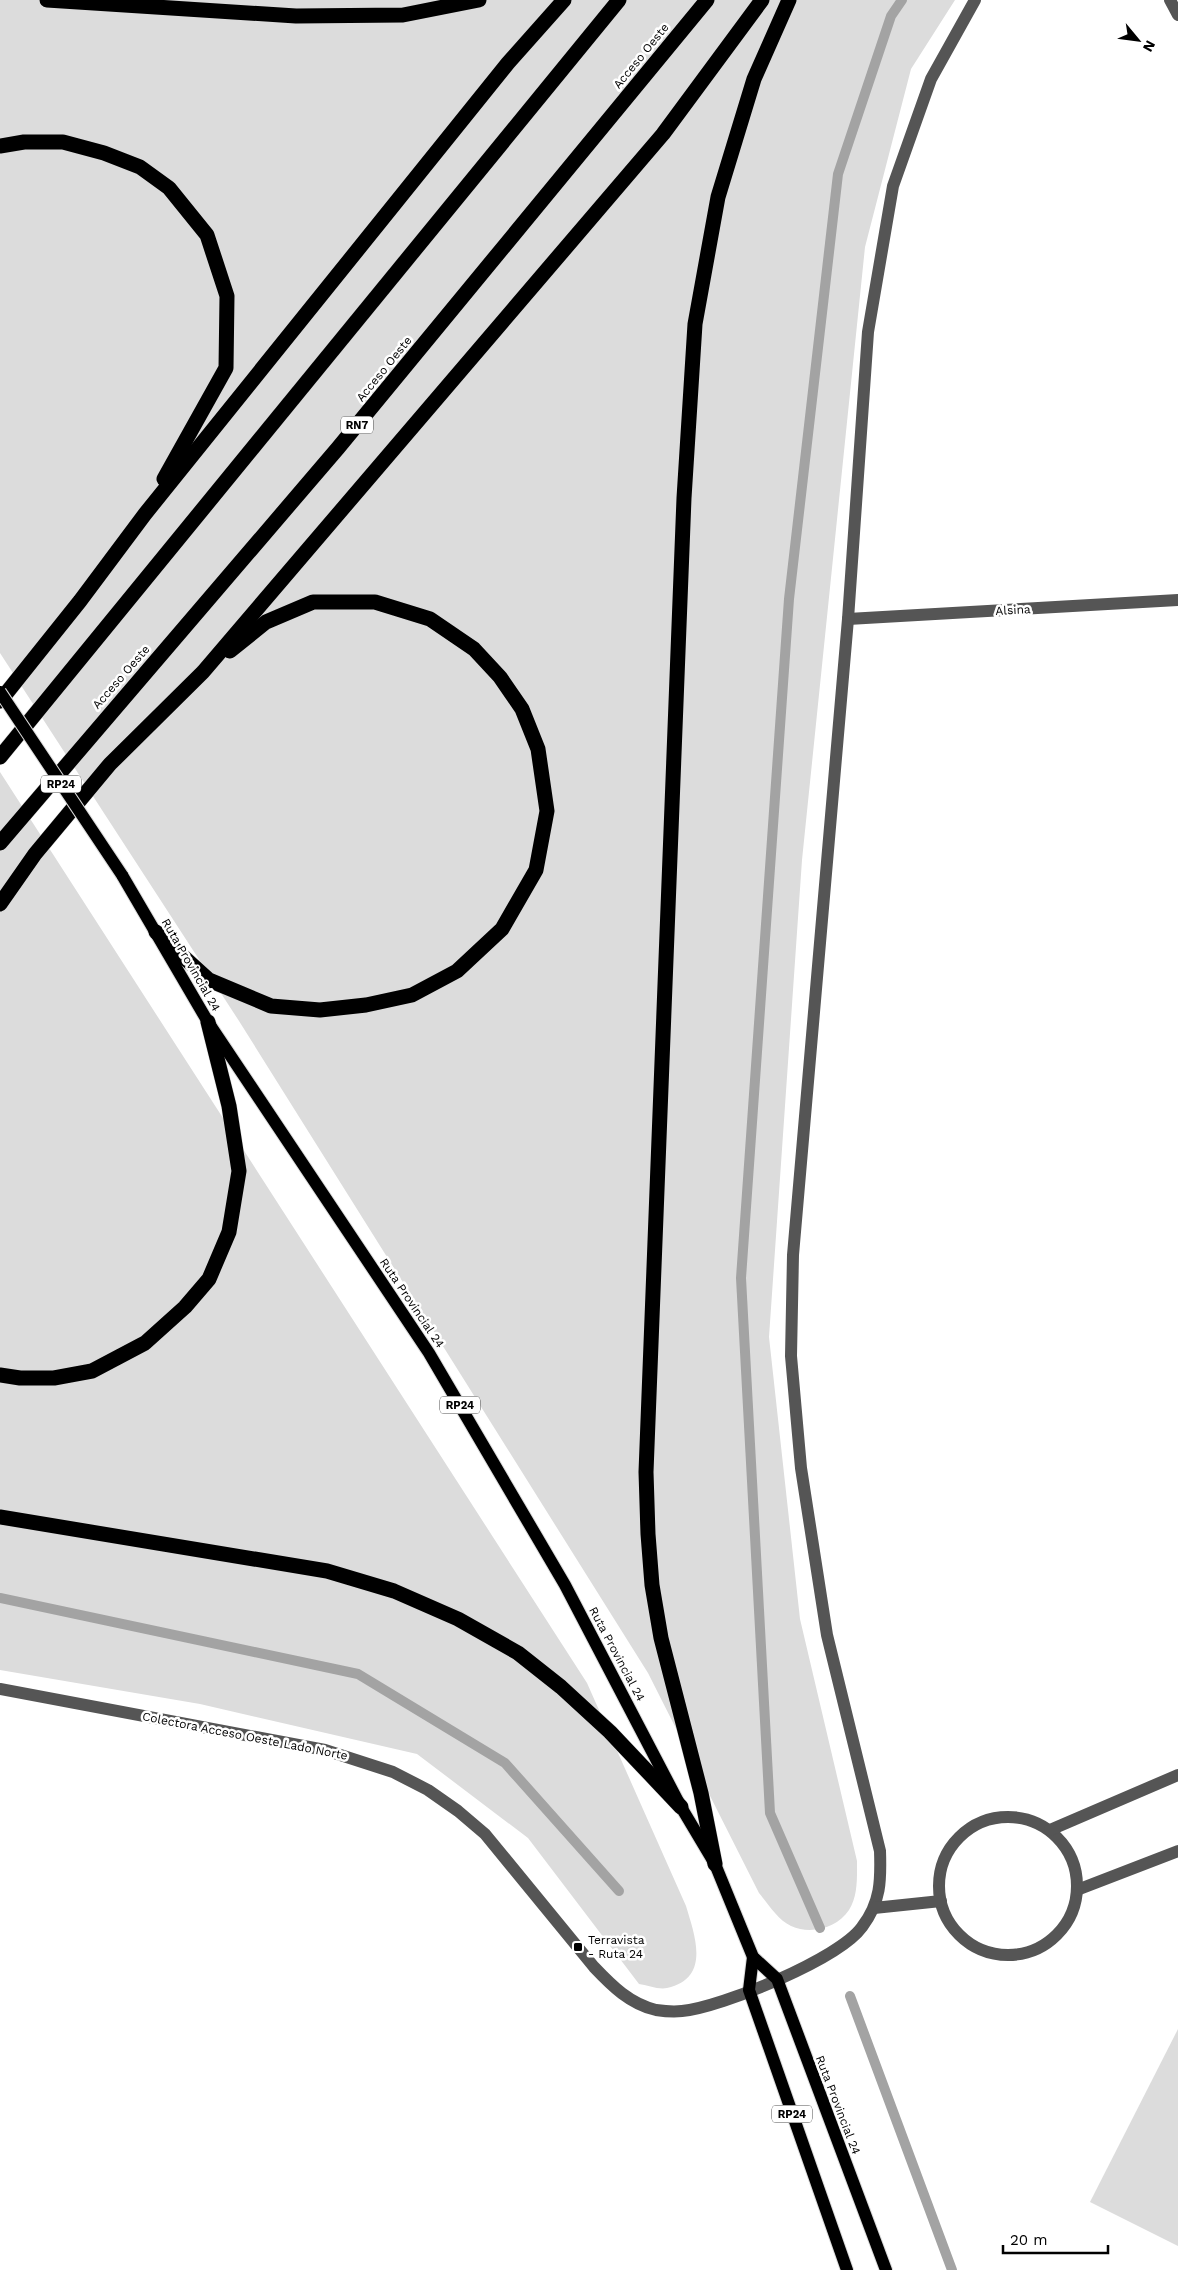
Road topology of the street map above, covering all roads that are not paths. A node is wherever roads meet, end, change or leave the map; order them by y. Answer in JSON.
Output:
{"nodes":[{"id":1,"x":47,"y":0,"type":"edge"},
{"id":2,"x":479,"y":0,"type":"edge"},
{"id":3,"x":564,"y":0,"type":"edge"},
{"id":4,"x":619,"y":0,"type":"edge"},
{"id":5,"x":707,"y":0,"type":"edge"},
{"id":6,"x":762,"y":0,"type":"edge"},
{"id":7,"x":788,"y":0,"type":"edge"},
{"id":8,"x":975,"y":0,"type":"edge"},
{"id":9,"x":1170,"y":0,"type":"edge"},
{"id":10,"x":1178,"y":15,"type":"edge"},
{"id":11,"x":0,"y":146,"type":"edge"},
{"id":12,"x":145,"y":514,"type":"junction"},
{"id":13,"x":1178,"y":600,"type":"edge"},
{"id":14,"x":848,"y":619,"type":"junction"},
{"id":15,"x":203,"y":672,"type":"junction"},
{"id":16,"x":0,"y":692,"type":"edge"},
{"id":17,"x":0,"y":701,"type":"edge"},
{"id":18,"x":0,"y":757,"type":"edge"},
{"id":19,"x":0,"y":843,"type":"edge"},
{"id":20,"x":0,"y":904,"type":"edge"},
{"id":21,"x":156,"y":932,"type":"junction"},
{"id":22,"x":208,"y":1022,"type":"junction"},
{"id":23,"x":0,"y":1375,"type":"edge"},
{"id":24,"x":0,"y":1517,"type":"edge"},
{"id":25,"x":0,"y":1689,"type":"edge"},
{"id":26,"x":1178,"y":1775,"type":"edge"},
{"id":27,"x":681,"y":1807,"type":"junction"},
{"id":28,"x":1050,"y":1830,"type":"junction"},
{"id":29,"x":1178,"y":1851,"type":"edge"},
{"id":30,"x":715,"y":1864,"type":"junction"},
{"id":31,"x":1077,"y":1890,"type":"junction"},
{"id":32,"x":941,"y":1901,"type":"junction"},
{"id":33,"x":874,"y":1908,"type":"junction"},
{"id":34,"x":753,"y":1957,"type":"junction"},
{"id":35,"x":777,"y":1979,"type":"junction"},
{"id":36,"x":749,"y":1990,"type":"junction"},
{"id":37,"x":847,"y":2270,"type":"edge"},
{"id":38,"x":886,"y":2270,"type":"edge"}],
"edges":[{"from":1,"to":2,"type":"highway"},
{"from":3,"to":12,"type":"highway"},
{"from":4,"to":18,"type":"highway"},
{"from":5,"to":19,"type":"highway","name":"Acceso Oeste","number":"RN7"},
{"from":6,"to":15,"type":"highway"},
{"from":7,"to":30,"type":"highway"},
{"from":8,"to":14,"type":"street","name":"Colectora Acceso Oeste Lado Norte"},
{"from":9,"to":10,"type":"street"},
{"from":11,"to":12,"type":"highway"},
{"from":12,"to":17,"type":"highway"},
{"from":13,"to":14,"type":"street","name":"Alsina"},
{"from":14,"to":33,"type":"street","name":"Colectora Acceso Oeste Lado Norte"},
{"from":15,"to":20,"type":"highway"},
{"from":15,"to":21,"type":"highway"},
{"from":16,"to":21,"type":"main road","name":"Ruta Provincial 24","number":"RP24","bridge":true},
{"from":21,"to":22,"type":"main road","name":"Ruta Provincial 24","number":"RP24"},
{"from":22,"to":23,"type":"highway"},
{"from":22,"to":27,"type":"main road","name":"Ruta Provincial 24","number":"RP24"},
{"from":24,"to":27,"type":"highway"},
{"from":25,"to":36,"type":"street","name":"Colectora Acceso Oeste Lado Norte"},
{"from":26,"to":28,"type":"street"},
{"from":27,"to":30,"type":"main road","name":"Ruta Provincial 24","number":"RP24"},
{"from":28,"to":31,"type":"street"},
{"from":28,"to":32,"type":"street"},
{"from":29,"to":31,"type":"street"},
{"from":30,"to":34,"type":"main road","name":"Ruta Provincial 24","number":"RP24"},
{"from":31,"to":32,"type":"street"},
{"from":32,"to":33,"type":"street"},
{"from":33,"to":35,"type":"street","name":"Colectora Acceso Oeste Lado Norte"},
{"from":34,"to":35,"type":"main road","name":"Ruta Provincial 24","number":"RP24"},
{"from":34,"to":36,"type":"main road","name":"Ruta Provincial 24","number":"RP24"},
{"from":35,"to":36,"type":"street","name":"Colectora Acceso Oeste Lado Norte"},
{"from":35,"to":38,"type":"main road","name":"Ruta Provincial 24","number":"RP24"},
{"from":36,"to":37,"type":"main road","name":"Ruta Provincial 24","number":"RP24"}]}
